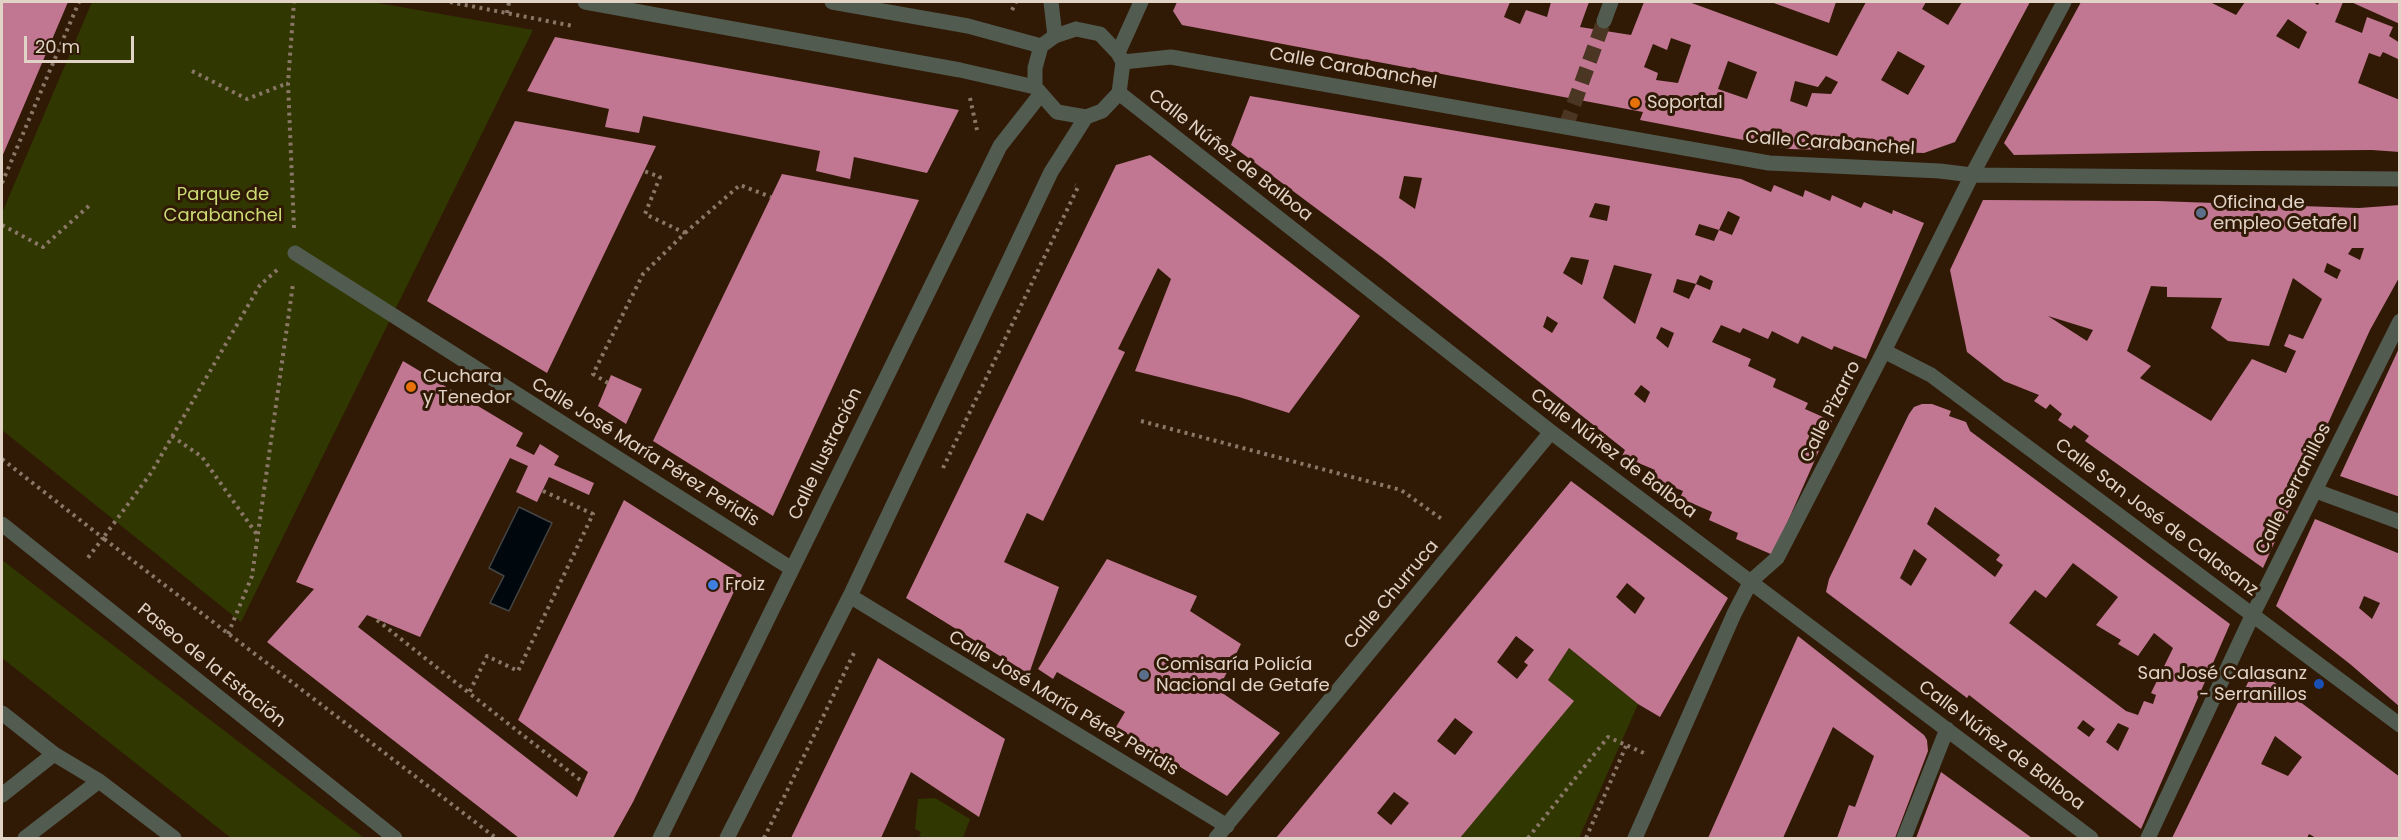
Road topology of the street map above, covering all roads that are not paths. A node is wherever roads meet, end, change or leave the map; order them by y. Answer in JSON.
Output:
{"nodes":[{"id":1,"x":585,"y":2,"type":"edge"},
{"id":2,"x":832,"y":2,"type":"edge"},
{"id":3,"x":1051,"y":2,"type":"edge"},
{"id":4,"x":1142,"y":2,"type":"edge"},
{"id":5,"x":1611,"y":2,"type":"edge"},
{"id":6,"x":2064,"y":2,"type":"edge"},
{"id":7,"x":1604,"y":21,"type":"tunnel mouth"},
{"id":8,"x":1055,"y":36,"type":"junction"},
{"id":9,"x":1041,"y":46,"type":"junction"},
{"id":10,"x":1120,"y":58,"type":"junction"},
{"id":11,"x":1038,"y":91,"type":"junction"},
{"id":12,"x":1119,"y":93,"type":"junction"},
{"id":13,"x":1086,"y":117,"type":"junction"},
{"id":14,"x":1972,"y":175,"type":"junction"},
{"id":15,"x":2400,"y":179,"type":"edge"},
{"id":16,"x":295,"y":253,"type":"road end"},
{"id":17,"x":2400,"y":321,"type":"edge"},
{"id":18,"x":1884,"y":351,"type":"junction"},
{"id":19,"x":1551,"y":432,"type":"junction"},
{"id":20,"x":2316,"y":491,"type":"junction"},
{"id":21,"x":2400,"y":522,"type":"edge"},
{"id":22,"x":2,"y":524,"type":"edge"},
{"id":23,"x":792,"y":569,"type":"junction"},
{"id":24,"x":1751,"y":581,"type":"junction"},
{"id":25,"x":850,"y":596,"type":"junction"},
{"id":26,"x":2253,"y":614,"type":"junction"},
{"id":27,"x":2,"y":713,"type":"edge"},
{"id":28,"x":2400,"y":726,"type":"edge"},
{"id":29,"x":1947,"y":729,"type":"junction"},
{"id":30,"x":54,"y":754,"type":"junction"},
{"id":31,"x":99,"y":781,"type":"junction"},
{"id":32,"x":2,"y":795,"type":"edge"},
{"id":33,"x":1227,"y":826,"type":"junction"},
{"id":34,"x":25,"y":838,"type":"edge"},
{"id":35,"x":174,"y":838,"type":"edge"},
{"id":36,"x":395,"y":838,"type":"edge"},
{"id":37,"x":660,"y":838,"type":"edge"},
{"id":38,"x":727,"y":838,"type":"edge"},
{"id":39,"x":1216,"y":838,"type":"edge"},
{"id":40,"x":1635,"y":838,"type":"edge"},
{"id":41,"x":1904,"y":838,"type":"edge"},
{"id":42,"x":2091,"y":838,"type":"edge"},
{"id":43,"x":2148,"y":838,"type":"edge"}],
"edges":[{"from":1,"to":11,"type":"street"},
{"from":2,"to":9,"type":"street"},
{"from":3,"to":8,"type":"street"},
{"from":4,"to":10,"type":"street"},
{"from":5,"to":7,"type":"street"},
{"from":6,"to":14,"type":"street","name":"Calle Pizarro"},
{"from":8,"to":9,"type":"street"},
{"from":8,"to":10,"type":"street"},
{"from":9,"to":11,"type":"street"},
{"from":10,"to":12,"type":"street"},
{"from":10,"to":14,"type":"street","name":"Calle Carabanchel"},
{"from":11,"to":13,"type":"street"},
{"from":11,"to":23,"type":"street","name":"Calle Ilustración"},
{"from":12,"to":13,"type":"street"},
{"from":12,"to":19,"type":"street","name":"Calle Núñez de Balboa"},
{"from":13,"to":25,"type":"street"},
{"from":14,"to":15,"type":"street","name":"Calle Carabanchel"},
{"from":14,"to":18,"type":"street","name":"Calle Pizarro"},
{"from":16,"to":23,"type":"street","name":"Calle José María Pérez Peridis"},
{"from":17,"to":20,"type":"street","name":"Calle Serranillos"},
{"from":18,"to":24,"type":"street","name":"Calle Pizarro"},
{"from":18,"to":26,"type":"street","name":"Calle San José de Calasanz"},
{"from":19,"to":24,"type":"street","name":"Calle Núñez de Balboa"},
{"from":19,"to":33,"type":"street","name":"Calle Churruca"},
{"from":20,"to":21,"type":"street"},
{"from":20,"to":26,"type":"street","name":"Calle Serranillos"},
{"from":22,"to":36,"type":"street","name":"Paseo de la Estación"},
{"from":23,"to":37,"type":"street","name":"Calle Ilustración"},
{"from":24,"to":29,"type":"street","name":"Calle Núñez de Balboa"},
{"from":24,"to":40,"type":"street","name":"Calle Pizarro"},
{"from":25,"to":33,"type":"street","name":"Calle José María Pérez Peridis"},
{"from":25,"to":38,"type":"street"},
{"from":26,"to":28,"type":"street","name":"Calle San José de Calasanz"},
{"from":26,"to":43,"type":"street","name":"Calle Serranillos"},
{"from":27,"to":30,"type":"street"},
{"from":29,"to":41,"type":"street"},
{"from":29,"to":42,"type":"street","name":"Calle Núñez de Balboa"},
{"from":30,"to":31,"type":"street"},
{"from":30,"to":32,"type":"street"},
{"from":31,"to":34,"type":"street"},
{"from":31,"to":35,"type":"street"},
{"from":33,"to":39,"type":"street","name":"Calle Churruca"}]}
